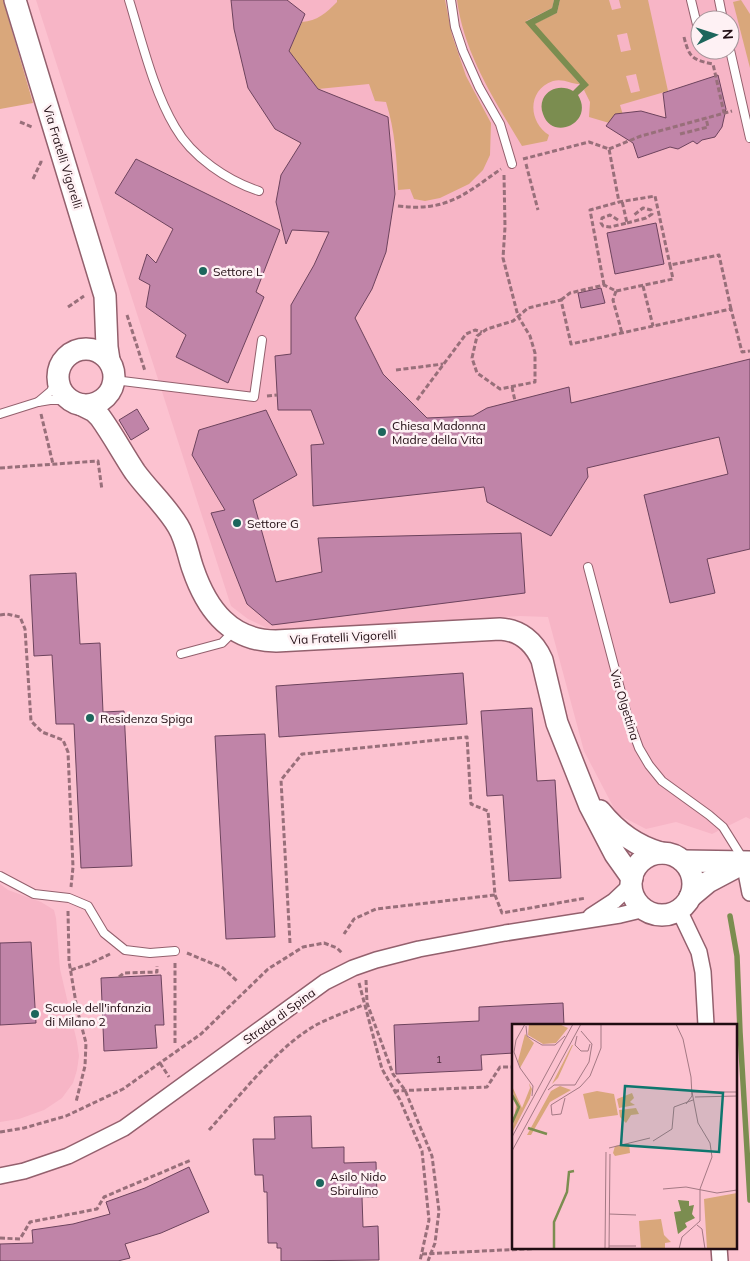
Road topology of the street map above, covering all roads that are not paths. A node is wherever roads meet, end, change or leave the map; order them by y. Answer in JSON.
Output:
{"nodes":[{"id":1,"x":16,"y":0,"type":"edge"},
{"id":2,"x":129,"y":0,"type":"edge"},
{"id":3,"x":451,"y":0,"type":"edge"},
{"id":4,"x":732,"y":60,"type":"edge"},
{"id":5,"x":750,"y":138,"type":"edge"},
{"id":6,"x":512,"y":164,"type":"road end"},
{"id":7,"x":259,"y":191,"type":"dead end"},
{"id":8,"x":107,"y":316,"type":"junction"},
{"id":9,"x":262,"y":340,"type":"dead end"},
{"id":10,"x":82,"y":348,"type":"junction"},
{"id":11,"x":110,"y":378,"type":"junction"},
{"id":12,"x":57,"y":380,"type":"junction"},
{"id":13,"x":38,"y":402,"type":"junction"},
{"id":14,"x":76,"y":402,"type":"junction"},
{"id":15,"x":0,"y":414,"type":"edge"},
{"id":16,"x":107,"y":426,"type":"junction"},
{"id":17,"x":588,"y":567,"type":"dead end"},
{"id":18,"x":235,"y":630,"type":"junction"},
{"id":19,"x":181,"y":654,"type":"dead end"},
{"id":20,"x":585,"y":794,"type":"junction"},
{"id":21,"x":661,"y":853,"type":"junction"},
{"id":22,"x":683,"y":861,"type":"junction"},
{"id":23,"x":747,"y":862,"type":"edge"},
{"id":24,"x":0,"y":876,"type":"edge"},
{"id":25,"x":632,"y":882,"type":"junction"},
{"id":26,"x":750,"y":893,"type":"edge"},
{"id":27,"x":684,"y":904,"type":"junction"},
{"id":28,"x":645,"y":909,"type":"junction"},
{"id":29,"x":583,"y":920,"type":"junction"},
{"id":30,"x":175,"y":951,"type":"road end"},
{"id":31,"x":706,"y":1024,"type":"edge"},
{"id":32,"x":0,"y":1176,"type":"edge"},
{"id":33,"x":719,"y":1248,"type":"edge"},
{"id":34,"x":720,"y":1261,"type":"edge"}],
"edges":[{"from":1,"to":8,"type":"street","name":"Via Fratelli Vigorelli"},
{"from":2,"to":7,"type":"lane"},
{"from":3,"to":6,"type":"lane"},
{"from":4,"to":5,"type":"lane"},
{"from":8,"to":10,"type":"street"},
{"from":8,"to":11,"type":"street","name":"Via Fratelli Vigorelli"},
{"from":9,"to":11,"type":"lane"},
{"from":10,"to":11,"type":"street"},
{"from":10,"to":12,"type":"street"},
{"from":11,"to":14,"type":"street"},
{"from":11,"to":16,"type":"street","name":"Via Fratelli Vigorelli"},
{"from":12,"to":13,"type":"lane"},
{"from":12,"to":14,"type":"street"},
{"from":13,"to":14,"type":"lane"},
{"from":13,"to":15,"type":"lane"},
{"from":14,"to":16,"type":"street","name":"Via Fratelli Vigorelli"},
{"from":16,"to":18,"type":"street","name":"Via Fratelli Vigorelli"},
{"from":17,"to":23,"type":"lane","name":"Via Olgettina"},
{"from":18,"to":19,"type":"lane"},
{"from":18,"to":20,"type":"street","name":"Via Fratelli Vigorelli"},
{"from":20,"to":21,"type":"street","name":"Via Fratelli Vigorelli"},
{"from":20,"to":25,"type":"street","name":"Via Fratelli Vigorelli"},
{"from":21,"to":22,"type":"street"},
{"from":21,"to":25,"type":"street"},
{"from":22,"to":23,"type":"street"},
{"from":22,"to":27,"type":"street"},
{"from":23,"to":26,"type":"street","name":"Via Olgettina"},
{"from":23,"to":27,"type":"street"},
{"from":24,"to":30,"type":"lane"},
{"from":25,"to":28,"type":"street"},
{"from":25,"to":29,"type":"street","name":"Strada di Spina"},
{"from":27,"to":28,"type":"street"},
{"from":27,"to":31,"type":"street"},
{"from":28,"to":29,"type":"street","name":"Strada di Spina"},
{"from":29,"to":32,"type":"street","name":"Strada di Spina"},
{"from":33,"to":34,"type":"street"}]}
